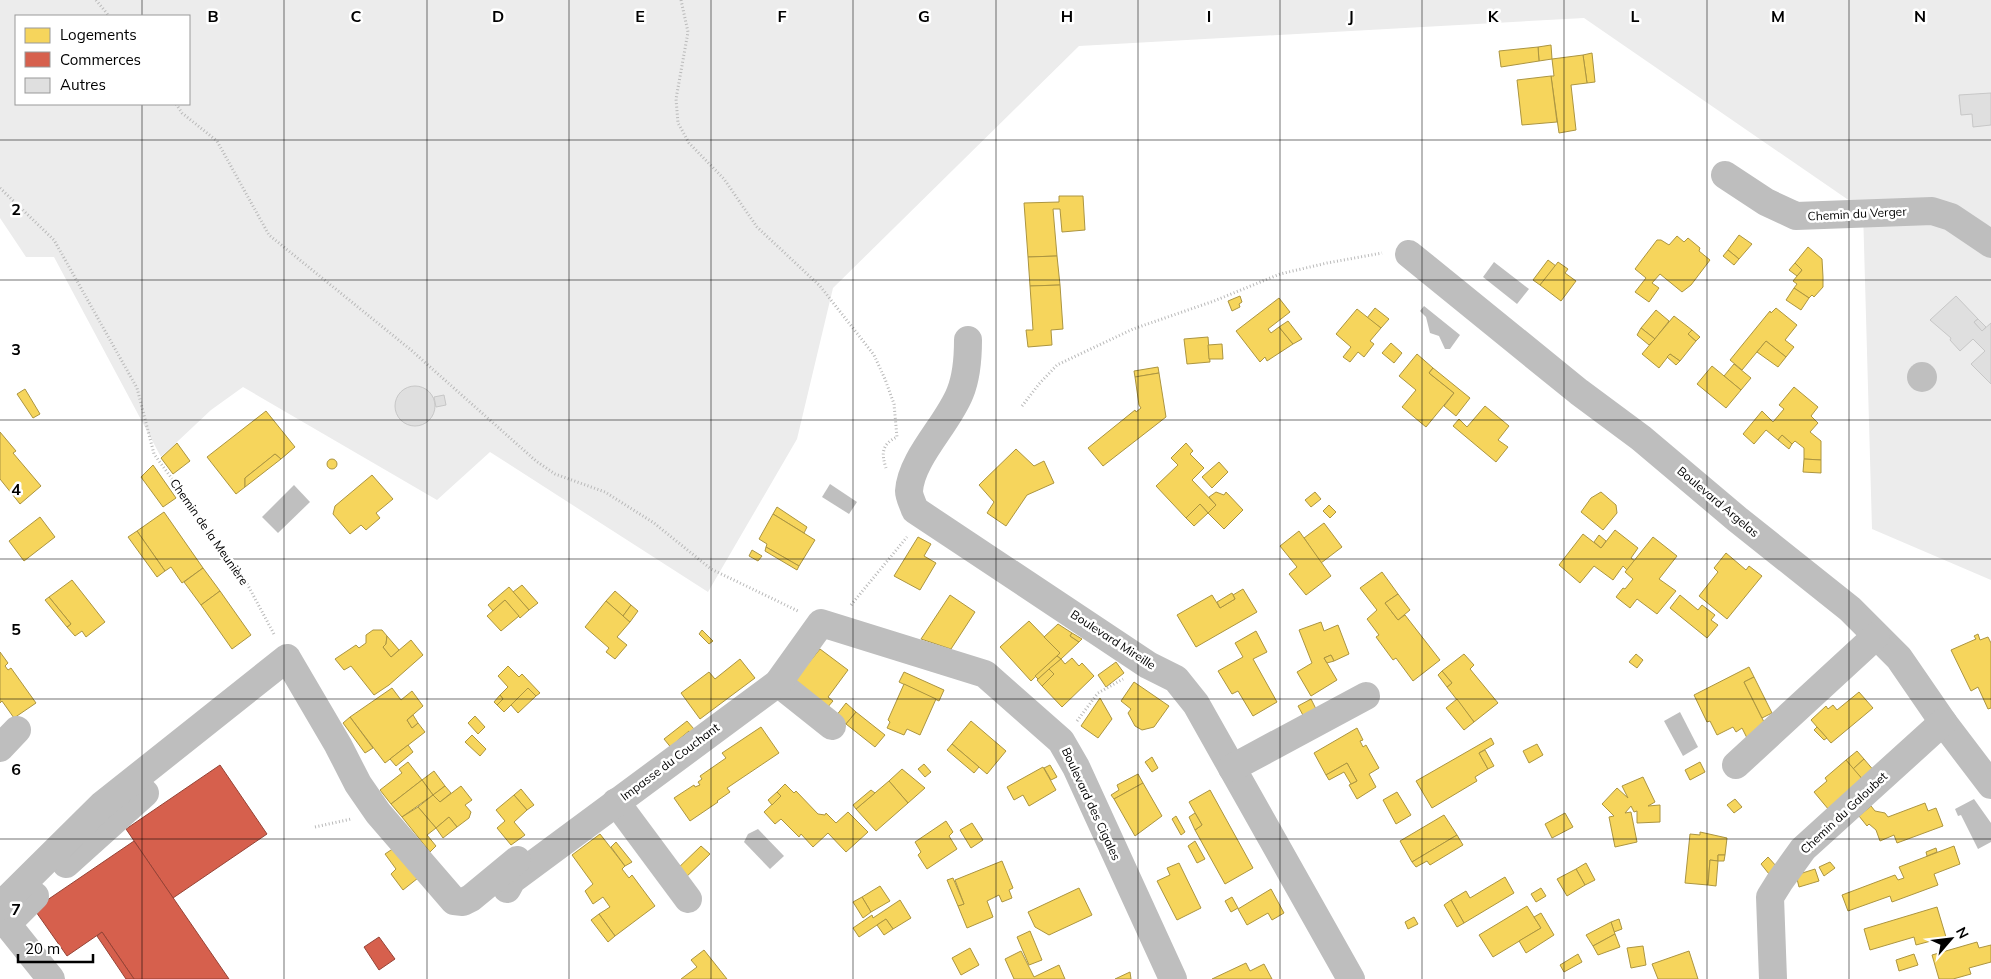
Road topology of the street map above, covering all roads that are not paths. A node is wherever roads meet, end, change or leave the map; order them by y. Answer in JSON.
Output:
{"nodes":[{"id":1,"x":1725,"y":175,"type":"dead end"},
{"id":2,"x":1991,"y":244,"type":"edge"},
{"id":3,"x":1409,"y":254,"type":"road end"},
{"id":4,"x":968,"y":340,"type":"dead end"},
{"id":5,"x":821,"y":623,"type":"joint"},
{"id":6,"x":1876,"y":636,"type":"junction"},
{"id":7,"x":778,"y":682,"type":"junction"},
{"id":8,"x":1366,"y":696,"type":"dead end"},
{"id":9,"x":1943,"y":722,"type":"junction"},
{"id":10,"x":832,"y":726,"type":"dead end"},
{"id":11,"x":1736,"y":765,"type":"dead end"},
{"id":12,"x":1232,"y":768,"type":"junction"},
{"id":13,"x":1991,"y":785,"type":"edge"},
{"id":14,"x":146,"y":794,"type":"dead end"},
{"id":15,"x":616,"y":802,"type":"junction"},
{"id":16,"x":531,"y":843,"type":"dead end"},
{"id":17,"x":507,"y":889,"type":"dead end"},
{"id":18,"x":688,"y":899,"type":"dead end"},
{"id":19,"x":0,"y":906,"type":"edge"},
{"id":20,"x":51,"y":979,"type":"edge"},
{"id":21,"x":1173,"y":979,"type":"edge"},
{"id":22,"x":1350,"y":979,"type":"edge"},
{"id":23,"x":1773,"y":979,"type":"edge"}],
"edges":[{"from":1,"to":2,"type":"street","name":"Chemin du Verger"},
{"from":3,"to":6,"type":"street","name":"Boulevard Argelas"},
{"from":4,"to":12,"type":"street","name":"Boulevard Mireille"},
{"from":5,"to":7,"type":"street","name":"Impasse du Couchant"},
{"from":5,"to":21,"type":"street","name":"Boulevard des Cigales"},
{"from":6,"to":9,"type":"street","name":"Boulevard Argelas"},
{"from":6,"to":11,"type":"street"},
{"from":7,"to":10,"type":"street"},
{"from":7,"to":15,"type":"street","name":"Impasse du Couchant"},
{"from":8,"to":12,"type":"street"},
{"from":9,"to":13,"type":"street","name":"Boulevard Argelas"},
{"from":9,"to":23,"type":"street","name":"Chemin du Galoubet"},
{"from":12,"to":22,"type":"street","name":"Boulevard Mireille"},
{"from":14,"to":20,"type":"street"},
{"from":15,"to":17,"type":"street","name":"Impasse du Couchant"},
{"from":15,"to":18,"type":"street"},
{"from":16,"to":19,"type":"street"}]}
